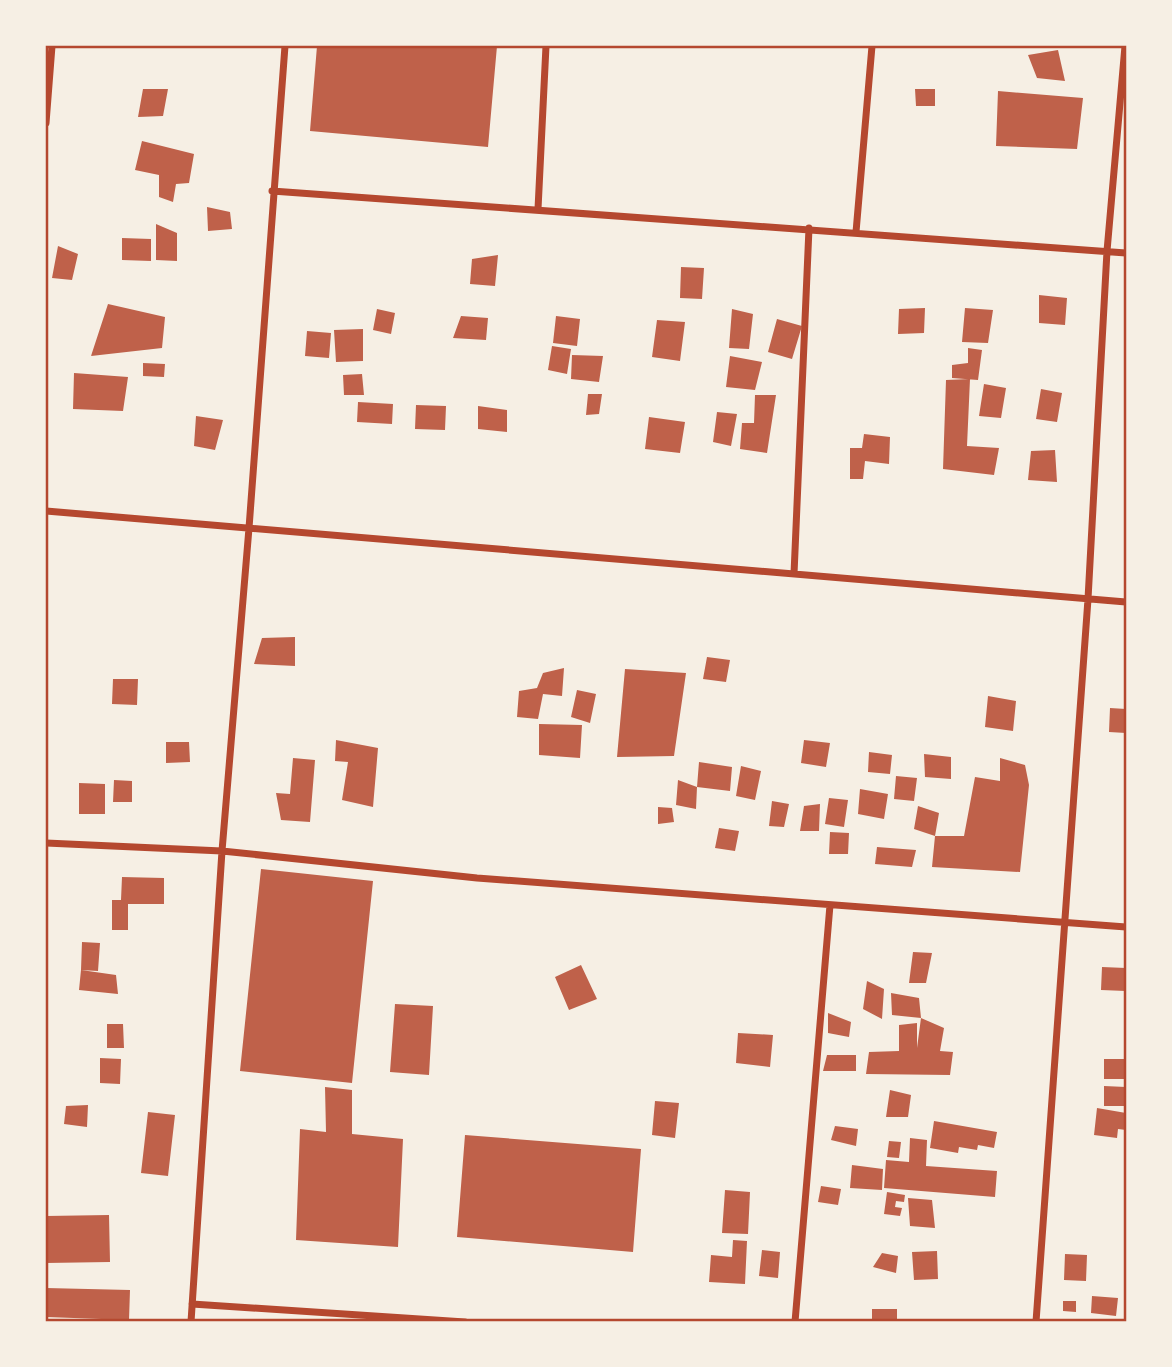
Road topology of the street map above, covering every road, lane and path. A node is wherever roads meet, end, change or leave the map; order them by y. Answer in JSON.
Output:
{"nodes":[{"id":1,"x":52,"y":46,"type":"edge"},
{"id":2,"x":285,"y":46,"type":"edge"},
{"id":3,"x":546,"y":46,"type":"edge"},
{"id":4,"x":872,"y":46,"type":"edge"},
{"id":5,"x":1125,"y":46,"type":"edge"},
{"id":6,"x":46,"y":123,"type":"edge"},
{"id":7,"x":272,"y":191,"type":"junction"},
{"id":8,"x":538,"y":209,"type":"junction"},
{"id":9,"x":809,"y":229,"type":"junction"},
{"id":10,"x":856,"y":232,"type":"junction"},
{"id":11,"x":1107,"y":251,"type":"junction"},
{"id":12,"x":1126,"y":253,"type":"edge"},
{"id":13,"x":46,"y":511,"type":"edge"},
{"id":14,"x":249,"y":528,"type":"junction"},
{"id":15,"x":794,"y":574,"type":"junction"},
{"id":16,"x":1088,"y":599,"type":"junction"},
{"id":17,"x":1126,"y":602,"type":"edge"},
{"id":18,"x":46,"y":842,"type":"edge"},
{"id":19,"x":222,"y":852,"type":"junction"},
{"id":20,"x":830,"y":905,"type":"junction"},
{"id":21,"x":1065,"y":922,"type":"junction"},
{"id":22,"x":1126,"y":927,"type":"edge"},
{"id":23,"x":192,"y":1304,"type":"junction"},
{"id":24,"x":191,"y":1321,"type":"edge"},
{"id":25,"x":466,"y":1321,"type":"edge"},
{"id":26,"x":795,"y":1321,"type":"edge"},
{"id":27,"x":1036,"y":1321,"type":"edge"}],
"edges":[{"from":1,"to":6,"type":"street"},
{"from":2,"to":7,"type":"street"},
{"from":3,"to":8,"type":"street"},
{"from":4,"to":10,"type":"street"},
{"from":5,"to":11,"type":"street"},
{"from":7,"to":8,"type":"street"},
{"from":7,"to":14,"type":"street"},
{"from":8,"to":9,"type":"street"},
{"from":9,"to":10,"type":"street"},
{"from":9,"to":15,"type":"street"},
{"from":10,"to":11,"type":"street"},
{"from":11,"to":12,"type":"street"},
{"from":11,"to":16,"type":"street"},
{"from":13,"to":14,"type":"street"},
{"from":14,"to":15,"type":"street"},
{"from":14,"to":19,"type":"street"},
{"from":15,"to":16,"type":"street"},
{"from":16,"to":17,"type":"street"},
{"from":16,"to":21,"type":"street"},
{"from":18,"to":19,"type":"street"},
{"from":19,"to":20,"type":"street"},
{"from":19,"to":23,"type":"street"},
{"from":20,"to":21,"type":"street"},
{"from":20,"to":26,"type":"street"},
{"from":21,"to":22,"type":"street"},
{"from":21,"to":27,"type":"street"},
{"from":23,"to":24,"type":"street"},
{"from":23,"to":25,"type":"street"}]}
